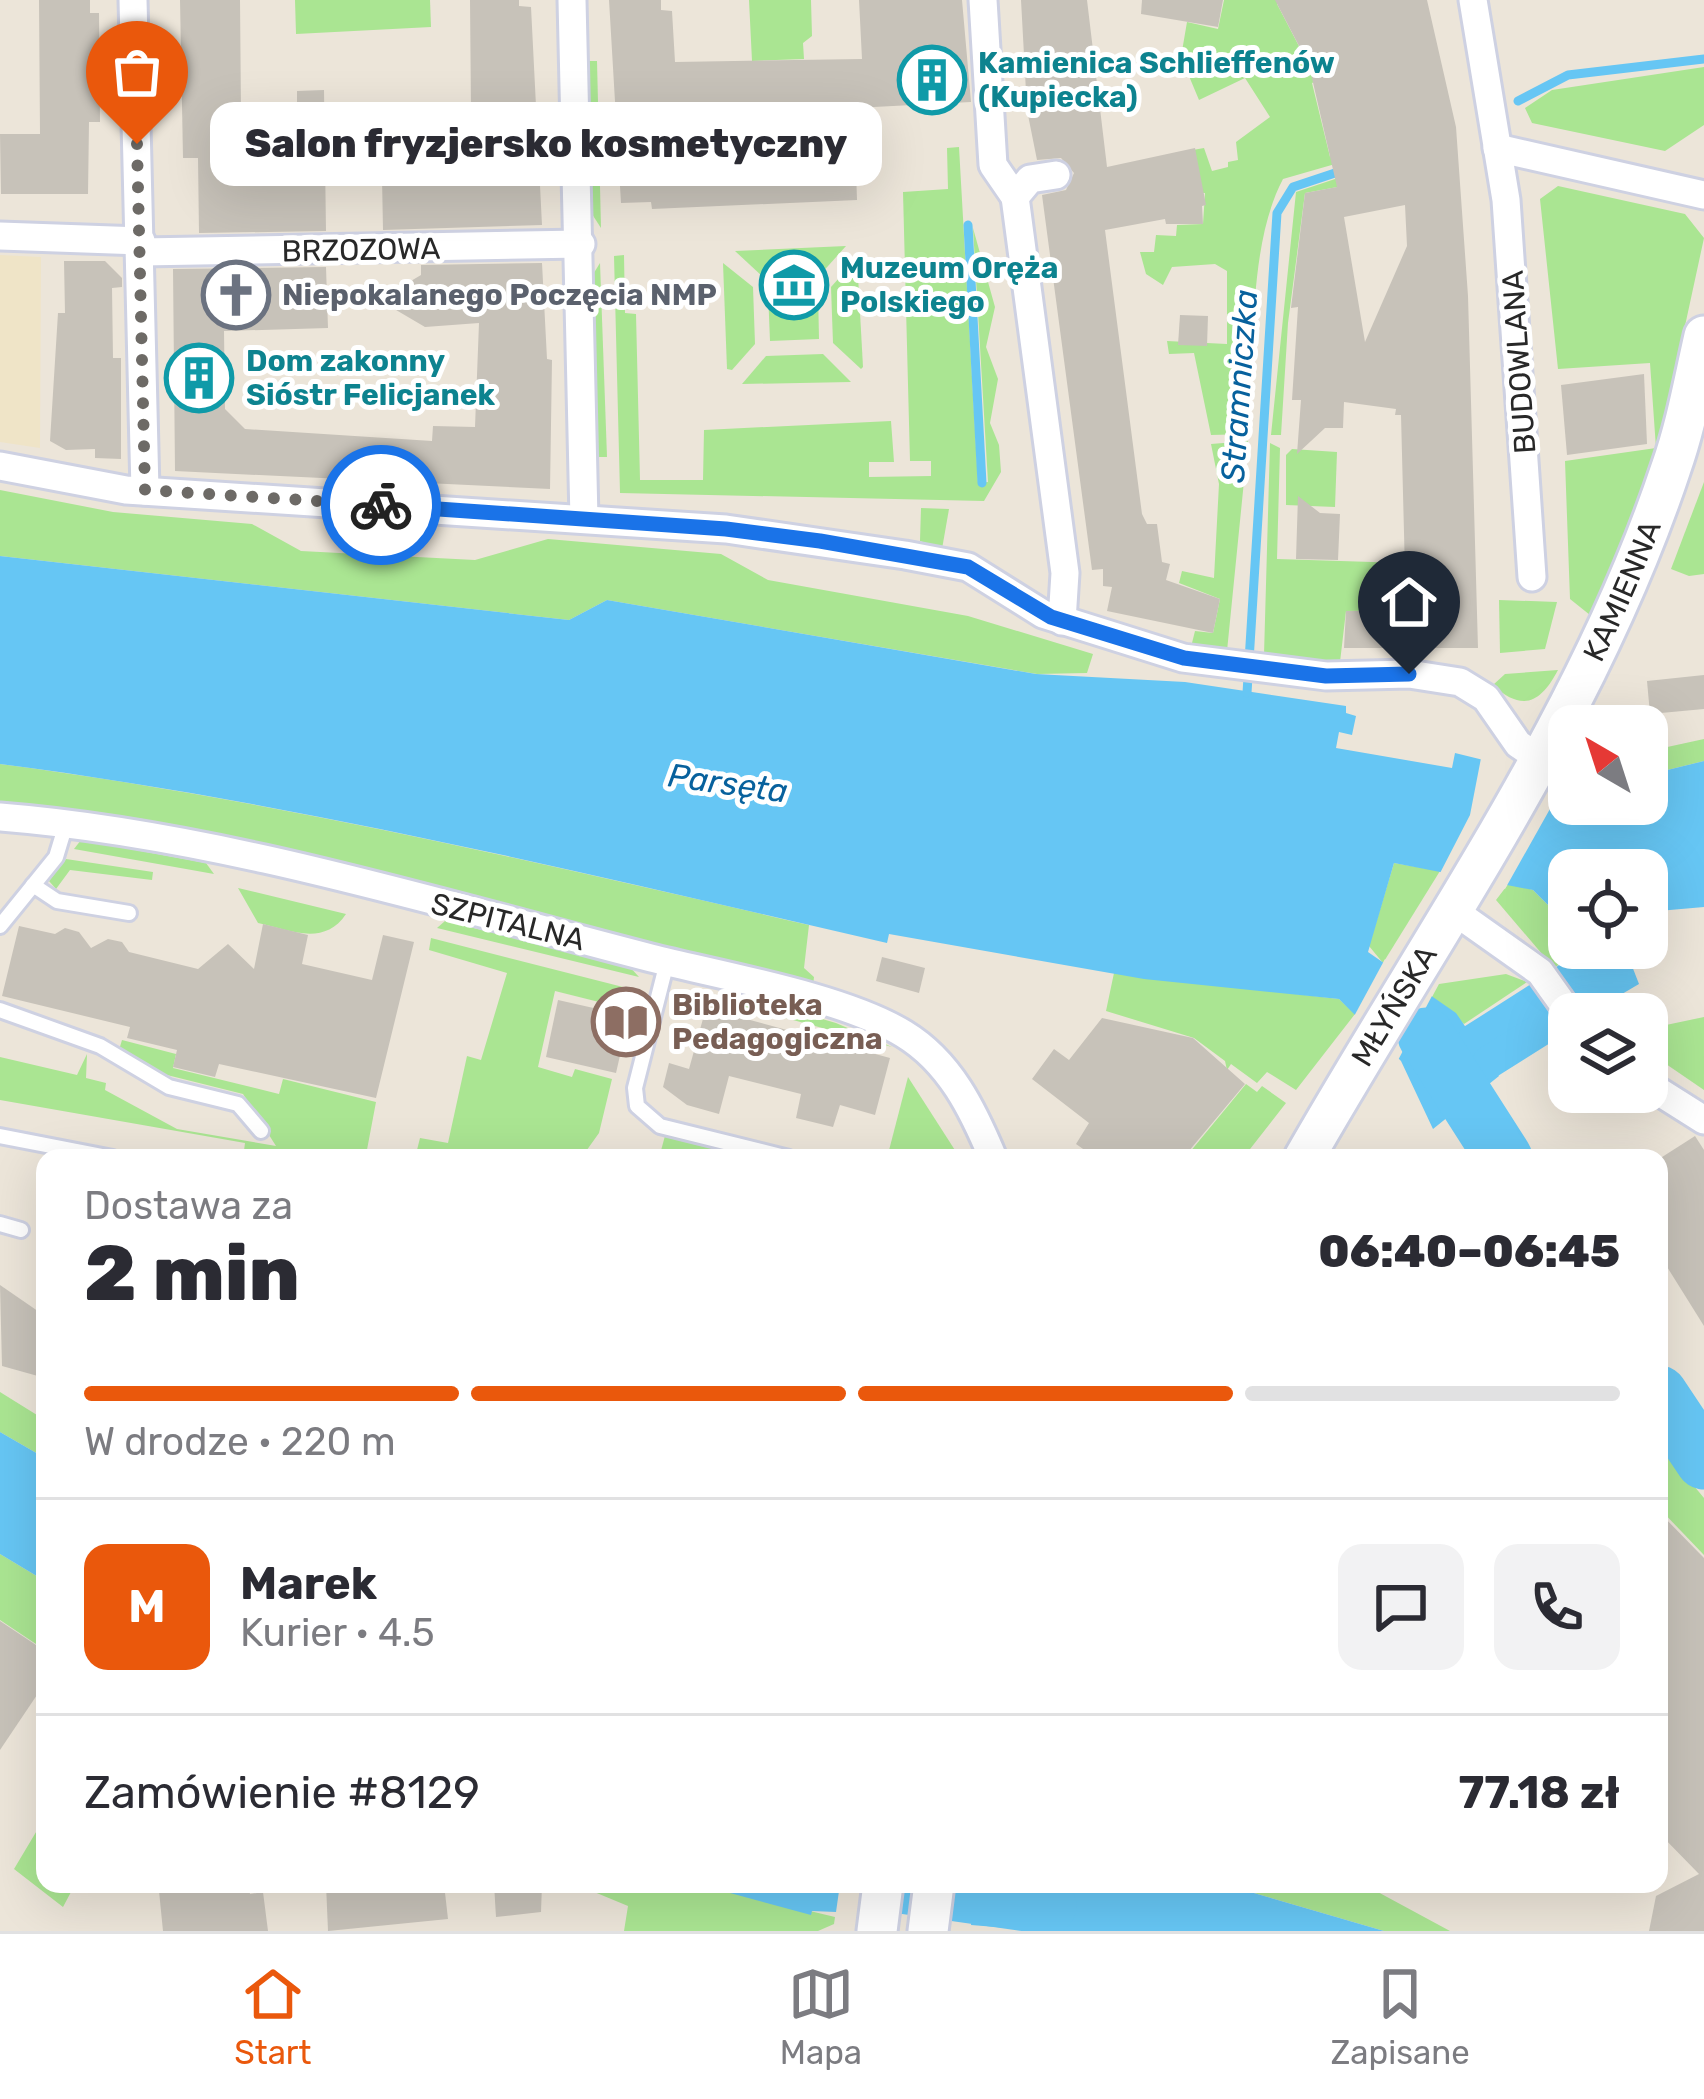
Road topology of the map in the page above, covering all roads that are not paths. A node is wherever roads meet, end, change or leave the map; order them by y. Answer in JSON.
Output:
{"nodes":[{"id":1,"x":134,"y":0,"type":"edge"},
{"id":2,"x":572,"y":0,"type":"edge"},
{"id":3,"x":983,"y":0,"type":"edge"},
{"id":4,"x":1473,"y":0,"type":"edge"},
{"id":5,"x":1497,"y":148,"type":"junction"},
{"id":6,"x":1056,"y":175,"type":"dead end"},
{"id":7,"x":1010,"y":189,"type":"junction"},
{"id":8,"x":1704,"y":195,"type":"edge"},
{"id":9,"x":0,"y":236,"type":"edge"},
{"id":10,"x":581,"y":244,"type":"junction"},
{"id":11,"x":141,"y":246,"type":"junction"},
{"id":12,"x":1704,"y":336,"type":"edge"},
{"id":13,"x":0,"y":466,"type":"edge"},
{"id":14,"x":145,"y":490,"type":"junction"},
{"id":15,"x":584,"y":518,"type":"junction"},
{"id":16,"x":1532,"y":577,"type":"dead end"},
{"id":17,"x":1062,"y":621,"type":"junction"},
{"id":18,"x":1540,"y":760,"type":"junction"},
{"id":19,"x":0,"y":817,"type":"edge"},
{"id":20,"x":66,"y":824,"type":"junction"},
{"id":21,"x":33,"y":885,"type":"junction"},
{"id":22,"x":1461,"y":901,"type":"junction"},
{"id":23,"x":130,"y":913,"type":"dead end"},
{"id":24,"x":0,"y":926,"type":"edge"},
{"id":25,"x":667,"y":962,"type":"junction"},
{"id":26,"x":1555,"y":993,"type":"edge"},
{"id":27,"x":0,"y":1010,"type":"edge"},
{"id":28,"x":1668,"y":1097,"type":"edge"},
{"id":29,"x":974,"y":1113,"type":"junction"},
{"id":30,"x":1704,"y":1120,"type":"edge"},
{"id":31,"x":261,"y":1132,"type":"dead end"},
{"id":32,"x":0,"y":1136,"type":"edge"},
{"id":33,"x":1313,"y":1141,"type":"edge"},
{"id":34,"x":67,"y":1149,"type":"edge"},
{"id":35,"x":752,"y":1149,"type":"edge"},
{"id":36,"x":989,"y":1149,"type":"edge"},
{"id":37,"x":1008,"y":1149,"type":"edge"},
{"id":38,"x":0,"y":1224,"type":"edge"},
{"id":39,"x":21,"y":1229,"type":"dead end"},
{"id":40,"x":882,"y":1893,"type":"edge"},
{"id":41,"x":933,"y":1893,"type":"edge"},
{"id":42,"x":877,"y":1929,"type":"edge"},
{"id":43,"x":928,"y":1931,"type":"edge"}],
"edges":[{"from":1,"to":11,"type":"street"},
{"from":2,"to":10,"type":"street"},
{"from":3,"to":7,"type":"street"},
{"from":4,"to":5,"type":"street","name":"BUDOWLANA"},
{"from":5,"to":8,"type":"street"},
{"from":5,"to":16,"type":"street","name":"BUDOWLANA"},
{"from":6,"to":7,"type":"street"},
{"from":7,"to":17,"type":"street"},
{"from":9,"to":11,"type":"street","name":"BRZOZOWA"},
{"from":10,"to":11,"type":"street","name":"BRZOZOWA"},
{"from":10,"to":15,"type":"street"},
{"from":11,"to":14,"type":"street"},
{"from":12,"to":18,"type":"street","name":"KAMIENNA"},
{"from":13,"to":14,"type":"street"},
{"from":14,"to":15,"type":"street"},
{"from":15,"to":17,"type":"street"},
{"from":17,"to":18,"type":"street"},
{"from":18,"to":22,"type":"street","name":"KAMIENNA"},
{"from":19,"to":20,"type":"street","name":"SZPITALNA"},
{"from":20,"to":21,"type":"lane"},
{"from":20,"to":25,"type":"street","name":"SZPITALNA"},
{"from":21,"to":23,"type":"lane"},
{"from":21,"to":24,"type":"lane"},
{"from":22,"to":26,"type":"street"},
{"from":22,"to":33,"type":"street","name":"MŁYŃSKA"},
{"from":25,"to":29,"type":"street","name":"SZPITALNA"},
{"from":25,"to":35,"type":"lane"},
{"from":27,"to":31,"type":"lane"},
{"from":28,"to":30,"type":"street"},
{"from":29,"to":36,"type":"street","name":"SZPITALNA"},
{"from":29,"to":37,"type":"street","name":"SZPITALNA"},
{"from":32,"to":34,"type":"lane"},
{"from":38,"to":39,"type":"lane"},
{"from":40,"to":42,"type":"street"},
{"from":41,"to":43,"type":"street"}]}
